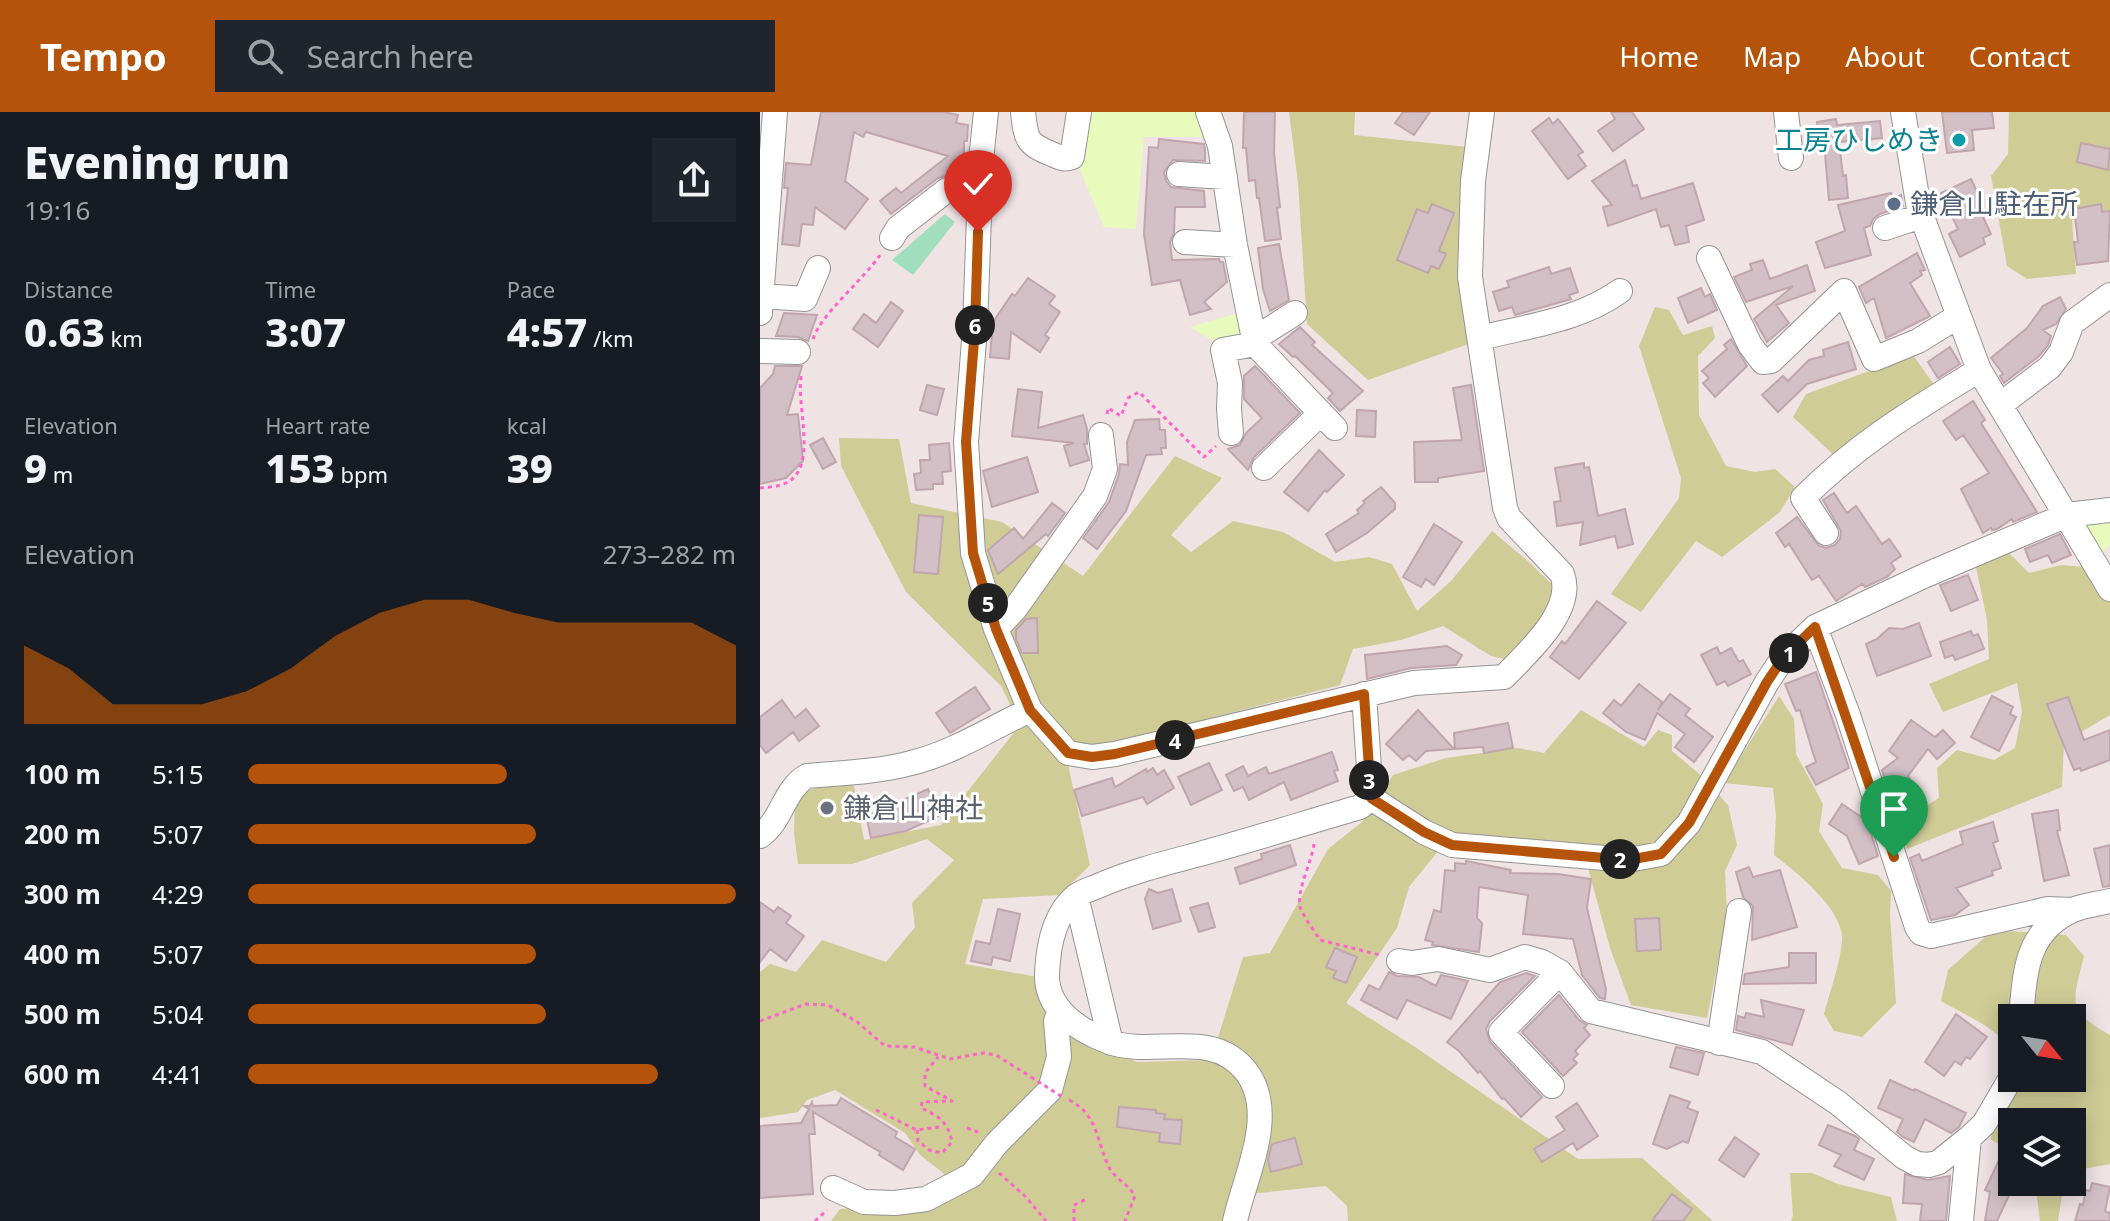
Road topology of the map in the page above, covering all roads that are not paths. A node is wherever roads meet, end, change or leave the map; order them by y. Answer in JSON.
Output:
{"nodes":[{"id":1,"x":775,"y":112,"type":"edge"},
{"id":2,"x":986,"y":112,"type":"edge"},
{"id":3,"x":1023,"y":112,"type":"edge"},
{"id":4,"x":1079,"y":112,"type":"edge"},
{"id":5,"x":1208,"y":112,"type":"edge"},
{"id":6,"x":1482,"y":112,"type":"edge"},
{"id":7,"x":1786,"y":112,"type":"edge"},
{"id":8,"x":1903,"y":112,"type":"edge"},
{"id":9,"x":1791,"y":158,"type":"dead end"},
{"id":10,"x":1179,"y":174,"type":"dead end"},
{"id":11,"x":1225,"y":177,"type":"junction"},
{"id":12,"x":980,"y":192,"type":"junction"},
{"id":13,"x":1921,"y":216,"type":"junction"},
{"id":14,"x":1885,"y":228,"type":"dead end"},
{"id":15,"x":892,"y":238,"type":"road end"},
{"id":16,"x":1185,"y":242,"type":"dead end"},
{"id":17,"x":1235,"y":245,"type":"junction"},
{"id":18,"x":1709,"y":258,"type":"dead end"},
{"id":19,"x":762,"y":259,"type":"edge"},
{"id":20,"x":818,"y":268,"type":"dead end"},
{"id":21,"x":1620,"y":291,"type":"dead end"},
{"id":22,"x":2110,"y":295,"type":"edge"},
{"id":23,"x":761,"y":305,"type":"edge"},
{"id":24,"x":1295,"y":313,"type":"dead end"},
{"id":25,"x":1957,"y":317,"type":"junction"},
{"id":26,"x":1480,"y":338,"type":"junction"},
{"id":27,"x":1254,"y":341,"type":"junction"},
{"id":28,"x":760,"y":351,"type":"edge"},
{"id":29,"x":805,"y":353,"type":"road end"},
{"id":30,"x":1979,"y":370,"type":"junction"},
{"id":31,"x":2000,"y":405,"type":"junction"},
{"id":32,"x":1231,"y":433,"type":"road end"},
{"id":33,"x":1101,"y":435,"type":"road end"},
{"id":34,"x":1264,"y":468,"type":"dead end"},
{"id":35,"x":2110,"y":510,"type":"edge"},
{"id":36,"x":2067,"y":515,"type":"junction"},
{"id":37,"x":1826,"y":533,"type":"dead end"},
{"id":38,"x":2110,"y":589,"type":"edge"},
{"id":39,"x":1815,"y":627,"type":"junction"},
{"id":40,"x":996,"y":629,"type":"junction"},
{"id":41,"x":1364,"y":694,"type":"junction"},
{"id":42,"x":1030,"y":710,"type":"junction"},
{"id":43,"x":1371,"y":798,"type":"junction"},
{"id":44,"x":760,"y":836,"type":"edge"},
{"id":45,"x":1076,"y":896,"type":"junction"},
{"id":46,"x":2110,"y":901,"type":"edge"},
{"id":47,"x":2072,"y":910,"type":"junction"},
{"id":48,"x":1739,"y":911,"type":"dead end"},
{"id":49,"x":1399,"y":961,"type":"road end"},
{"id":50,"x":1560,"y":972,"type":"junction"},
{"id":51,"x":2023,"y":1004,"type":"edge"},
{"id":52,"x":1059,"y":1012,"type":"junction"},
{"id":53,"x":1111,"y":1043,"type":"junction"},
{"id":54,"x":1719,"y":1043,"type":"junction"},
{"id":55,"x":1552,"y":1086,"type":"dead end"},
{"id":56,"x":2003,"y":1092,"type":"edge"},
{"id":57,"x":1969,"y":1138,"type":"junction"},
{"id":58,"x":833,"y":1188,"type":"dead end"},
{"id":59,"x":1235,"y":1221,"type":"edge"},
{"id":60,"x":1961,"y":1221,"type":"edge"}],
"edges":[{"from":1,"to":19,"type":"street"},
{"from":2,"to":12,"type":"street"},
{"from":3,"to":4,"type":"street"},
{"from":5,"to":11,"type":"street"},
{"from":6,"to":26,"type":"street"},
{"from":7,"to":9,"type":"street"},
{"from":8,"to":13,"type":"street"},
{"from":10,"to":11,"type":"street"},
{"from":11,"to":17,"type":"street"},
{"from":12,"to":15,"type":"street"},
{"from":12,"to":40,"type":"street"},
{"from":13,"to":14,"type":"street"},
{"from":13,"to":25,"type":"street"},
{"from":16,"to":17,"type":"street"},
{"from":17,"to":27,"type":"street"},
{"from":18,"to":25,"type":"street"},
{"from":19,"to":23,"type":"street"},
{"from":20,"to":23,"type":"street"},
{"from":21,"to":26,"type":"street"},
{"from":22,"to":31,"type":"street"},
{"from":24,"to":27,"type":"street"},
{"from":25,"to":30,"type":"street"},
{"from":26,"to":41,"type":"street"},
{"from":27,"to":32,"type":"street"},
{"from":27,"to":34,"type":"street"},
{"from":28,"to":29,"type":"street"},
{"from":30,"to":31,"type":"street"},
{"from":30,"to":37,"type":"street"},
{"from":31,"to":36,"type":"street"},
{"from":33,"to":40,"type":"street"},
{"from":35,"to":36,"type":"street"},
{"from":36,"to":38,"type":"street"},
{"from":36,"to":39,"type":"street"},
{"from":39,"to":43,"type":"street"},
{"from":39,"to":47,"type":"street"},
{"from":40,"to":42,"type":"street"},
{"from":41,"to":42,"type":"street"},
{"from":41,"to":43,"type":"street"},
{"from":42,"to":44,"type":"street"},
{"from":43,"to":45,"type":"street"},
{"from":45,"to":52,"type":"street"},
{"from":45,"to":53,"type":"street"},
{"from":46,"to":47,"type":"street"},
{"from":47,"to":51,"type":"street"},
{"from":48,"to":54,"type":"street"},
{"from":49,"to":50,"type":"street"},
{"from":50,"to":54,"type":"street"},
{"from":50,"to":55,"type":"street"},
{"from":52,"to":53,"type":"street"},
{"from":52,"to":58,"type":"street"},
{"from":53,"to":59,"type":"street"},
{"from":54,"to":57,"type":"street"},
{"from":56,"to":57,"type":"street"},
{"from":57,"to":60,"type":"street"}]}
